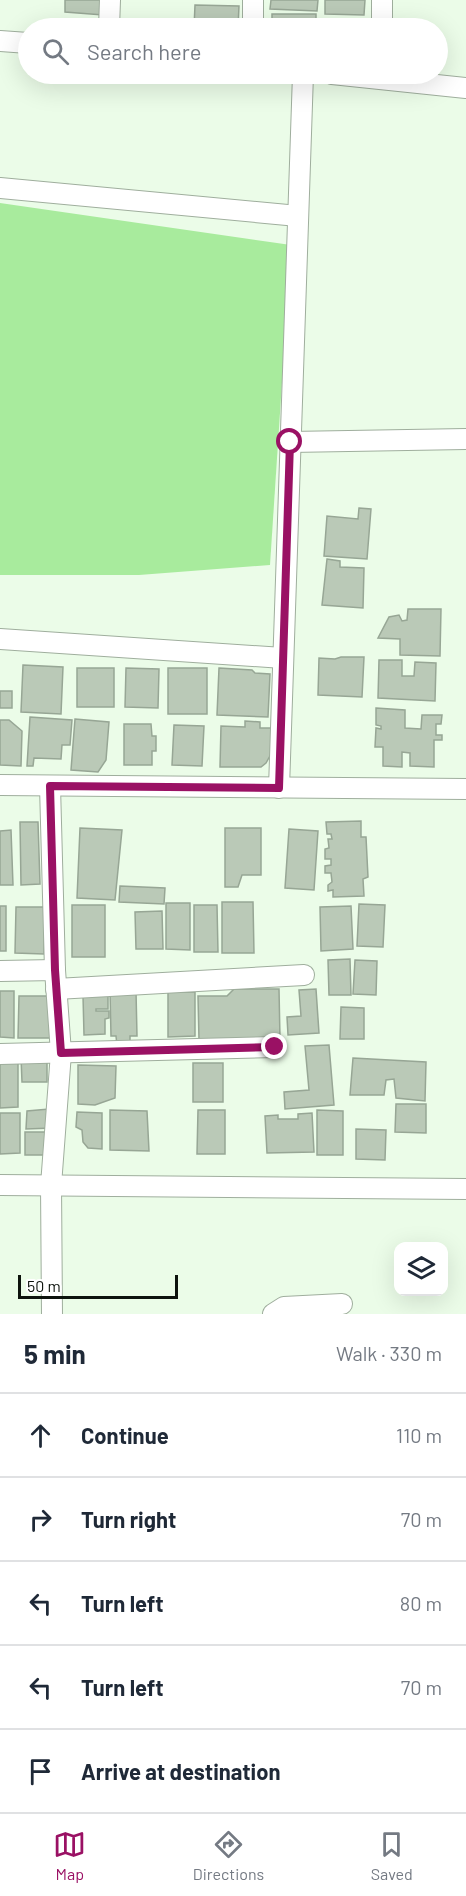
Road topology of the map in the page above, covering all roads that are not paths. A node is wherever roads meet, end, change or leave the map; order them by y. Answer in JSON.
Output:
{"nodes":[{"id":1,"x":110,"y":0,"type":"edge"},
{"id":2,"x":253,"y":0,"type":"edge"},
{"id":3,"x":382,"y":0,"type":"edge"},
{"id":4,"x":109,"y":18,"type":"edge"},
{"id":5,"x":253,"y":18,"type":"edge"},
{"id":6,"x":382,"y":18,"type":"edge"},
{"id":7,"x":0,"y":41,"type":"edge"},
{"id":8,"x":18,"y":43,"type":"edge"},
{"id":9,"x":303,"y":84,"type":"edge"},
{"id":10,"x":438,"y":84,"type":"edge"},
{"id":11,"x":466,"y":88,"type":"edge"},
{"id":12,"x":0,"y":188,"type":"edge"},
{"id":13,"x":298,"y":216,"type":"junction"},
{"id":14,"x":466,"y":439,"type":"edge"},
{"id":15,"x":290,"y":442,"type":"junction"},
{"id":16,"x":0,"y":639,"type":"edge"},
{"id":17,"x":283,"y":658,"type":"junction"},
{"id":18,"x":0,"y":785,"type":"edge"},
{"id":19,"x":50,"y":786,"type":"junction"},
{"id":20,"x":279,"y":788,"type":"junction"},
{"id":21,"x":466,"y":789,"type":"edge"},
{"id":22,"x":0,"y":971,"type":"edge"},
{"id":23,"x":304,"y":975,"type":"dead end"},
{"id":24,"x":56,"y":979,"type":"junction"},
{"id":25,"x":275,"y":1047,"type":"dead end"},
{"id":26,"x":61,"y":1053,"type":"junction"},
{"id":27,"x":0,"y":1054,"type":"edge"},
{"id":28,"x":0,"y":1185,"type":"edge"},
{"id":29,"x":51,"y":1185,"type":"junction"},
{"id":30,"x":466,"y":1189,"type":"edge"},
{"id":31,"x":342,"y":1304,"type":"dead end"},
{"id":32,"x":52,"y":1314,"type":"edge"},
{"id":33,"x":273,"y":1314,"type":"edge"}],
"edges":[{"from":1,"to":4,"type":"street"},
{"from":2,"to":5,"type":"street"},
{"from":3,"to":6,"type":"street"},
{"from":7,"to":8,"type":"street"},
{"from":9,"to":13,"type":"street"},
{"from":10,"to":11,"type":"street"},
{"from":12,"to":13,"type":"street"},
{"from":13,"to":15,"type":"street"},
{"from":14,"to":15,"type":"street"},
{"from":15,"to":17,"type":"street"},
{"from":16,"to":17,"type":"street"},
{"from":17,"to":20,"type":"street"},
{"from":18,"to":19,"type":"street"},
{"from":19,"to":20,"type":"street"},
{"from":19,"to":24,"type":"street"},
{"from":20,"to":21,"type":"street"},
{"from":22,"to":24,"type":"street"},
{"from":23,"to":24,"type":"street"},
{"from":24,"to":26,"type":"street"},
{"from":25,"to":26,"type":"street"},
{"from":26,"to":27,"type":"street"},
{"from":26,"to":29,"type":"street"},
{"from":28,"to":29,"type":"street"},
{"from":29,"to":30,"type":"street"},
{"from":29,"to":32,"type":"street"},
{"from":31,"to":33,"type":"street"}]}
